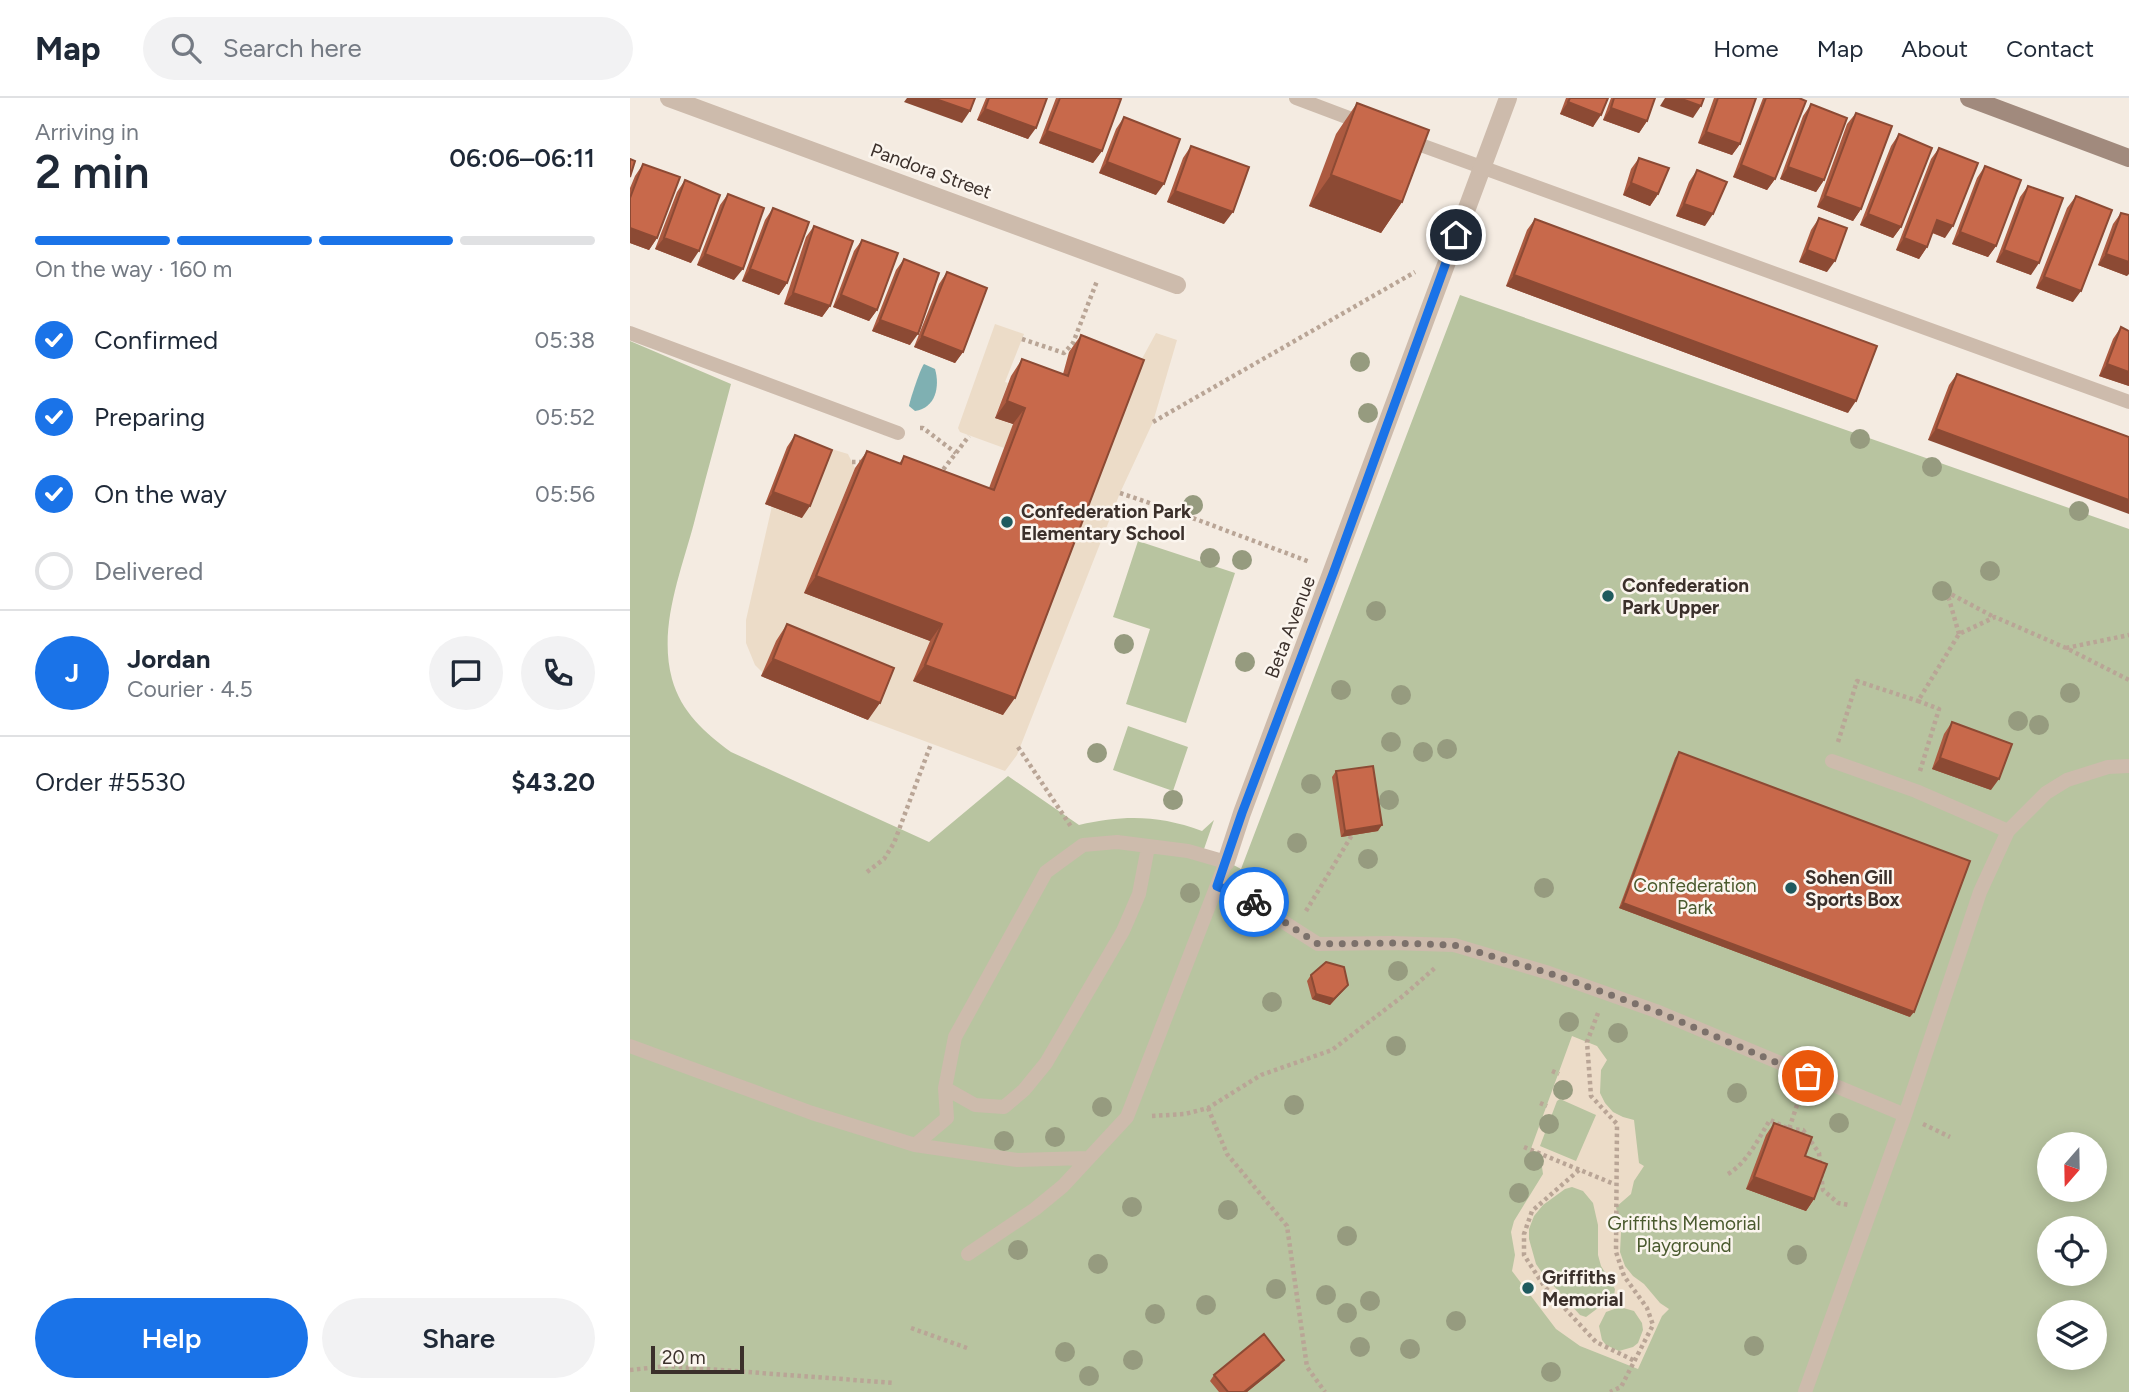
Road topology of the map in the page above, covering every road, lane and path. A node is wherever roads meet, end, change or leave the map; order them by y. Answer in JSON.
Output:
{"nodes":[{"id":1,"x":669,"y":98,"type":"edge"},
{"id":2,"x":1296,"y":98,"type":"edge"},
{"id":3,"x":1508,"y":98,"type":"edge"},
{"id":4,"x":1969,"y":98,"type":"edge"},
{"id":5,"x":2129,"y":158,"type":"edge"},
{"id":6,"x":1482,"y":168,"type":"junction"},
{"id":7,"x":1105,"y":258,"type":"junction"},
{"id":8,"x":1415,"y":272,"type":"dead end"},
{"id":9,"x":1177,"y":285,"type":"dead end"},
{"id":10,"x":630,"y":333,"type":"edge"},
{"id":11,"x":1021,"y":339,"type":"dead end"},
{"id":12,"x":2129,"y":402,"type":"edge"},
{"id":13,"x":1153,"y":422,"type":"dead end"},
{"id":14,"x":898,"y":433,"type":"joint"},
{"id":15,"x":969,"y":436,"type":"dead end"},
{"id":16,"x":956,"y":453,"type":"junction"},
{"id":17,"x":852,"y":462,"type":"dead end"},
{"id":18,"x":865,"y":462,"type":"edge"},
{"id":19,"x":931,"y":485,"type":"edge"},
{"id":20,"x":1120,"y":493,"type":"dead end"},
{"id":21,"x":1334,"y":571,"type":"junction"},
{"id":22,"x":1995,"y":617,"type":"junction"},
{"id":23,"x":1959,"y":634,"type":"junction"},
{"id":24,"x":2129,"y":635,"type":"edge"},
{"id":25,"x":2066,"y":648,"type":"junction"},
{"id":26,"x":2129,"y":680,"type":"edge"},
{"id":27,"x":1918,"y":701,"type":"junction"},
{"id":28,"x":931,"y":744,"type":"dead end"},
{"id":29,"x":1018,"y":747,"type":"dead end"},
{"id":30,"x":1832,"y":761,"type":"joint"},
{"id":31,"x":2129,"y":766,"type":"edge"},
{"id":32,"x":1916,"y":790,"type":"junction"},
{"id":33,"x":2008,"y":831,"type":"junction"},
{"id":34,"x":1352,"y":835,"type":"edge"},
{"id":35,"x":1083,"y":845,"type":"junction"},
{"id":36,"x":1148,"y":847,"type":"junction"},
{"id":37,"x":1226,"y":862,"type":"junction"},
{"id":38,"x":867,"y":872,"type":"dead end"},
{"id":39,"x":1217,"y":886,"type":"junction"},
{"id":40,"x":1295,"y":929,"type":"junction"},
{"id":41,"x":1454,"y":945,"type":"junction"},
{"id":42,"x":1606,"y":993,"type":"junction"},
{"id":43,"x":630,"y":1046,"type":"edge"},
{"id":44,"x":1552,"y":1071,"type":"dead end"},
{"id":45,"x":1559,"y":1074,"type":"dead end"},
{"id":46,"x":1808,"y":1076,"type":"junction"},
{"id":47,"x":945,"y":1088,"type":"junction"},
{"id":48,"x":1540,"y":1103,"type":"dead end"},
{"id":49,"x":1547,"y":1106,"type":"dead end"},
{"id":50,"x":1208,"y":1108,"type":"junction"},
{"id":51,"x":1905,"y":1115,"type":"junction"},
{"id":52,"x":1126,"y":1117,"type":"junction"},
{"id":53,"x":1788,"y":1129,"type":"junction"},
{"id":54,"x":915,"y":1145,"type":"junction"},
{"id":55,"x":1524,"y":1147,"type":"dead end"},
{"id":56,"x":1087,"y":1158,"type":"junction"},
{"id":57,"x":1579,"y":1170,"type":"junction"},
{"id":58,"x":1728,"y":1174,"type":"dead end"},
{"id":59,"x":1615,"y":1184,"type":"junction"},
{"id":60,"x":1870,"y":1210,"type":"junction"},
{"id":61,"x":968,"y":1254,"type":"dead end"},
{"id":62,"x":911,"y":1328,"type":"dead end"},
{"id":63,"x":967,"y":1348,"type":"dead end"},
{"id":64,"x":1635,"y":1361,"type":"junction"},
{"id":65,"x":630,"y":1370,"type":"edge"},
{"id":66,"x":895,"y":1383,"type":"dead end"},
{"id":67,"x":1325,"y":1392,"type":"edge"},
{"id":68,"x":1610,"y":1392,"type":"edge"},
{"id":69,"x":1805,"y":1392,"type":"edge"}],
"edges":[{"from":1,"to":7,"type":"street","name":"Pandora Street"},
{"from":2,"to":6,"type":"lane"},
{"from":3,"to":6,"type":"street","name":"Beta Avenue"},
{"from":4,"to":5,"type":"street"},
{"from":6,"to":12,"type":"lane"},
{"from":6,"to":21,"type":"street","name":"Beta Avenue"},
{"from":7,"to":9,"type":"street","name":"Pandora Street"},
{"from":7,"to":11,"type":"path"},
{"from":8,"to":13,"type":"path"},
{"from":10,"to":14,"type":"lane"},
{"from":14,"to":16,"type":"path"},
{"from":15,"to":16,"type":"path"},
{"from":16,"to":19,"type":"path"},
{"from":17,"to":18,"type":"path"},
{"from":20,"to":21,"type":"path"},
{"from":21,"to":37,"type":"street","name":"Beta Avenue"},
{"from":22,"to":23,"type":"path"},
{"from":22,"to":23,"type":"path"},
{"from":22,"to":25,"type":"path"},
{"from":23,"to":27,"type":"path"},
{"from":24,"to":25,"type":"path"},
{"from":25,"to":26,"type":"path"},
{"from":27,"to":30,"type":"path"},
{"from":27,"to":32,"type":"path"},
{"from":28,"to":38,"type":"path"},
{"from":29,"to":35,"type":"path"},
{"from":30,"to":32,"type":"lane"},
{"from":31,"to":33,"type":"lane"},
{"from":32,"to":33,"type":"lane"},
{"from":33,"to":51,"type":"lane"},
{"from":34,"to":40,"type":"path"},
{"from":35,"to":36,"type":"lane"},
{"from":35,"to":47,"type":"lane"},
{"from":36,"to":37,"type":"lane"},
{"from":36,"to":47,"type":"lane"},
{"from":37,"to":39,"type":"lane","name":"Beta Avenue"},
{"from":39,"to":40,"type":"lane"},
{"from":39,"to":52,"type":"lane","name":"Beta Avenue"},
{"from":40,"to":41,"type":"lane"},
{"from":41,"to":42,"type":"lane"},
{"from":41,"to":50,"type":"path"},
{"from":42,"to":46,"type":"lane"},
{"from":42,"to":59,"type":"path"},
{"from":43,"to":54,"type":"lane"},
{"from":44,"to":45,"type":"path"},
{"from":46,"to":51,"type":"lane"},
{"from":46,"to":53,"type":"path"},
{"from":47,"to":54,"type":"lane"},
{"from":48,"to":49,"type":"path"},
{"from":50,"to":52,"type":"path"},
{"from":50,"to":67,"type":"path"},
{"from":51,"to":60,"type":"lane"},
{"from":52,"to":56,"type":"lane","name":"Beta Avenue"},
{"from":53,"to":58,"type":"path"},
{"from":53,"to":60,"type":"path"},
{"from":54,"to":56,"type":"lane"},
{"from":55,"to":57,"type":"path"},
{"from":56,"to":61,"type":"lane","name":"Beta Avenue"},
{"from":57,"to":59,"type":"path"},
{"from":57,"to":64,"type":"path"},
{"from":59,"to":64,"type":"path"},
{"from":60,"to":69,"type":"lane"},
{"from":62,"to":63,"type":"path"},
{"from":64,"to":68,"type":"path"},
{"from":65,"to":66,"type":"path"}]}
